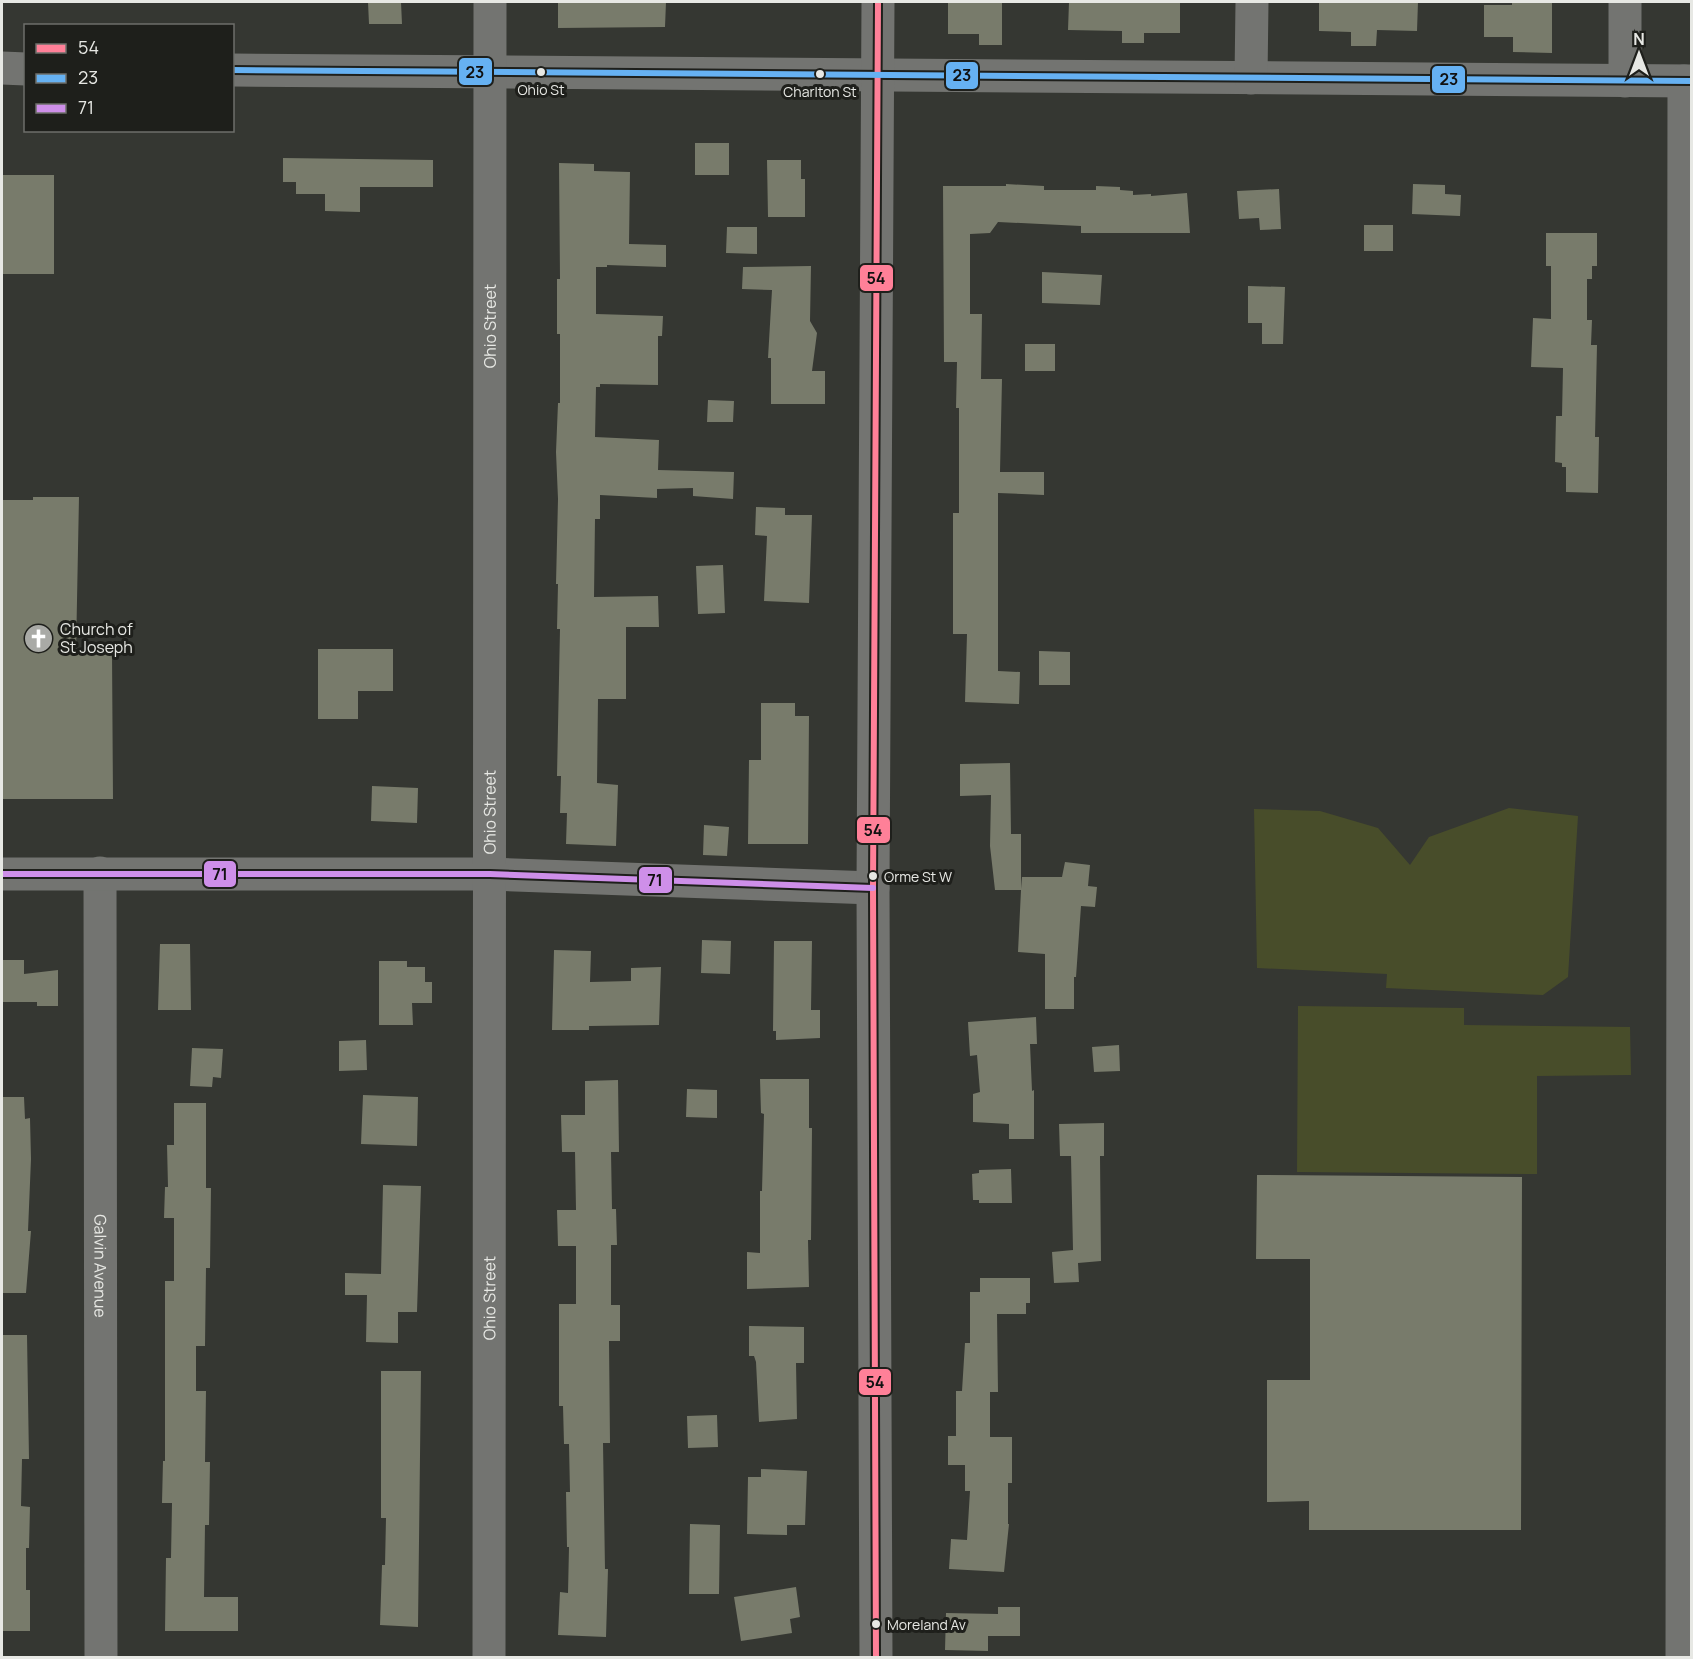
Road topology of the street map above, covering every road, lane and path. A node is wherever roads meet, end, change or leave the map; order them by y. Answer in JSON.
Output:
{"nodes":[{"id":1,"x":490,"y":2,"type":"edge"},
{"id":2,"x":878,"y":2,"type":"edge"},
{"id":3,"x":1251,"y":2,"type":"edge"},
{"id":4,"x":1625,"y":2,"type":"edge"},
{"id":5,"x":2,"y":68,"type":"edge"},
{"id":6,"x":24,"y":69,"type":"edge"},
{"id":7,"x":234,"y":70,"type":"edge"},
{"id":8,"x":490,"y":71,"type":"junction"},
{"id":9,"x":877,"y":75,"type":"junction"},
{"id":10,"x":1251,"y":78,"type":"junction"},
{"id":11,"x":1625,"y":81,"type":"junction"},
{"id":12,"x":1688,"y":81,"type":"edge"},
{"id":13,"x":100,"y":873,"type":"junction"},
{"id":14,"x":2,"y":874,"type":"edge"},
{"id":15,"x":490,"y":874,"type":"junction"},
{"id":16,"x":873,"y":888,"type":"junction"},
{"id":17,"x":101,"y":1658,"type":"edge"},
{"id":18,"x":489,"y":1658,"type":"edge"},
{"id":19,"x":876,"y":1658,"type":"edge"},
{"id":20,"x":1682,"y":1658,"type":"edge"}],
"edges":[{"from":1,"to":8,"type":"street","name":"Ohio Street"},
{"from":2,"to":9,"type":"street"},
{"from":3,"to":10,"type":"street"},
{"from":4,"to":11,"type":"street"},
{"from":5,"to":6,"type":"street"},
{"from":7,"to":8,"type":"street"},
{"from":8,"to":9,"type":"street"},
{"from":8,"to":15,"type":"street","name":"Ohio Street"},
{"from":9,"to":10,"type":"street"},
{"from":9,"to":16,"type":"street"},
{"from":10,"to":11,"type":"street"},
{"from":11,"to":12,"type":"street"},
{"from":12,"to":20,"type":"street"},
{"from":13,"to":14,"type":"street"},
{"from":13,"to":15,"type":"street"},
{"from":13,"to":17,"type":"street","name":"Galvin Avenue"},
{"from":15,"to":16,"type":"street"},
{"from":15,"to":18,"type":"street","name":"Ohio Street"},
{"from":16,"to":19,"type":"street"}]}
